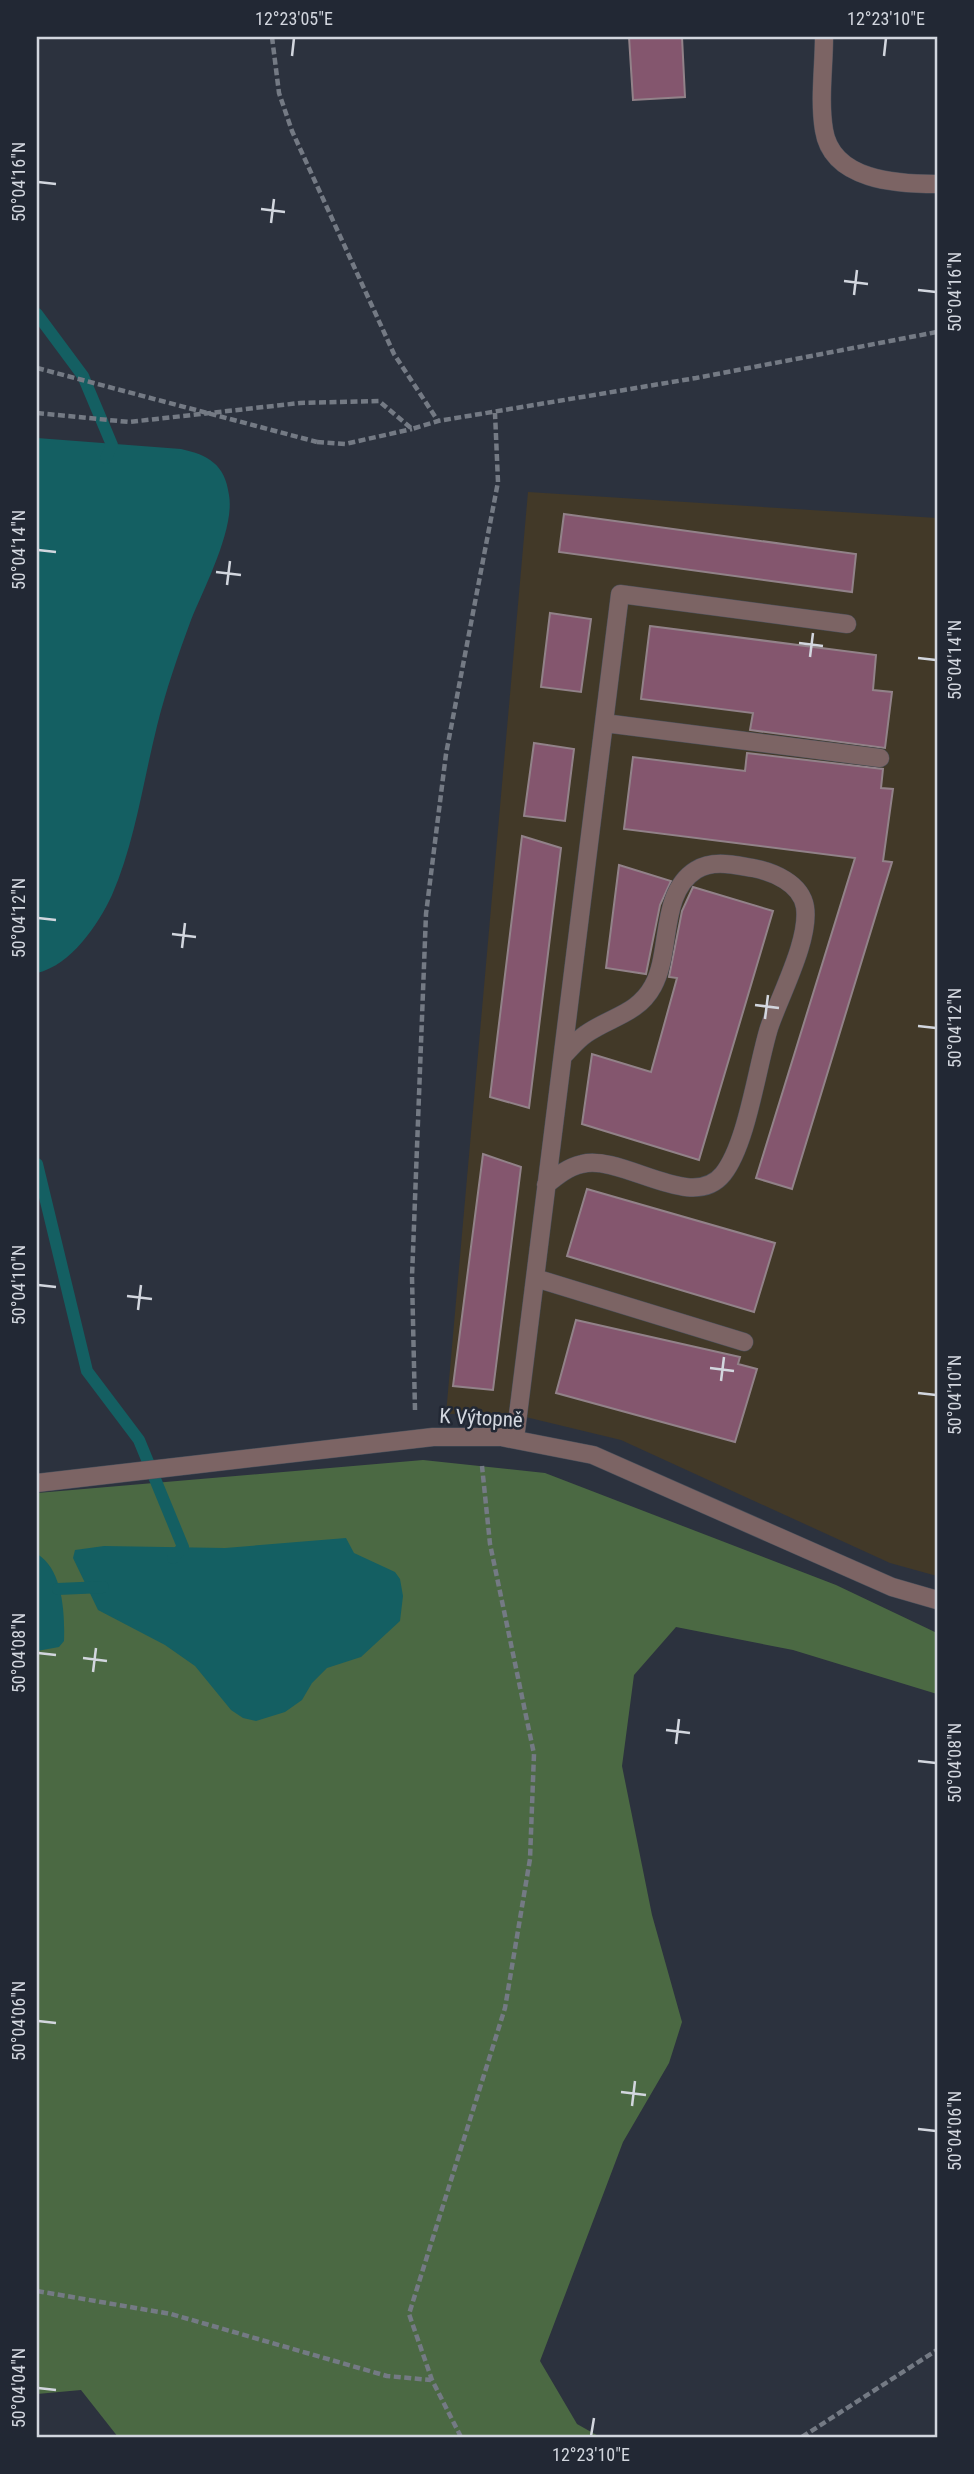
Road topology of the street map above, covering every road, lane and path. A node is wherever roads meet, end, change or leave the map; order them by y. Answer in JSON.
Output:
{"nodes":[{"id":1,"x":272,"y":37,"type":"edge"},
{"id":2,"x":824,"y":37,"type":"edge"},
{"id":3,"x":937,"y":184,"type":"edge"},
{"id":4,"x":937,"y":332,"type":"edge"},
{"id":5,"x":37,"y":368,"type":"edge"},
{"id":6,"x":37,"y":413,"type":"edge"},
{"id":7,"x":495,"y":413,"type":"junction"},
{"id":8,"x":438,"y":421,"type":"junction"},
{"id":9,"x":412,"y":429,"type":"junction"},
{"id":10,"x":847,"y":624,"type":"dead end"},
{"id":11,"x":604,"y":723,"type":"junction"},
{"id":12,"x":880,"y":758,"type":"dead end"},
{"id":13,"x":563,"y":1056,"type":"junction"},
{"id":14,"x":546,"y":1185,"type":"junction"},
{"id":15,"x":535,"y":1278,"type":"junction"},
{"id":16,"x":744,"y":1342,"type":"dead end"},
{"id":17,"x":479,"y":1437,"type":"junction"},
{"id":18,"x":515,"y":1439,"type":"junction"},
{"id":19,"x":415,"y":1440,"type":"junction"},
{"id":20,"x":37,"y":1483,"type":"edge"},
{"id":21,"x":937,"y":1600,"type":"edge"},
{"id":22,"x":37,"y":2291,"type":"edge"},
{"id":23,"x":937,"y":2350,"type":"edge"},
{"id":24,"x":432,"y":2380,"type":"junction"},
{"id":25,"x":461,"y":2437,"type":"edge"},
{"id":26,"x":802,"y":2437,"type":"edge"}],
"edges":[{"from":1,"to":8,"type":"path"},
{"from":2,"to":3,"type":"street"},
{"from":4,"to":7,"type":"path"},
{"from":5,"to":9,"type":"path","bridge":true},
{"from":6,"to":9,"type":"path"},
{"from":7,"to":8,"type":"path"},
{"from":7,"to":19,"type":"path"},
{"from":8,"to":9,"type":"path"},
{"from":10,"to":11,"type":"street"},
{"from":11,"to":12,"type":"street"},
{"from":11,"to":13,"type":"street"},
{"from":13,"to":14,"type":"street"},
{"from":13,"to":14,"type":"street"},
{"from":14,"to":15,"type":"street"},
{"from":15,"to":16,"type":"street"},
{"from":15,"to":18,"type":"street"},
{"from":17,"to":18,"type":"street","name":"K Výtopně"},
{"from":17,"to":19,"type":"street","name":"K Výtopně"},
{"from":17,"to":24,"type":"path"},
{"from":18,"to":21,"type":"street","name":"K Výtopně"},
{"from":19,"to":20,"type":"street","name":"K Výtopně"},
{"from":22,"to":24,"type":"path"},
{"from":23,"to":26,"type":"path"},
{"from":24,"to":25,"type":"path"}]}
